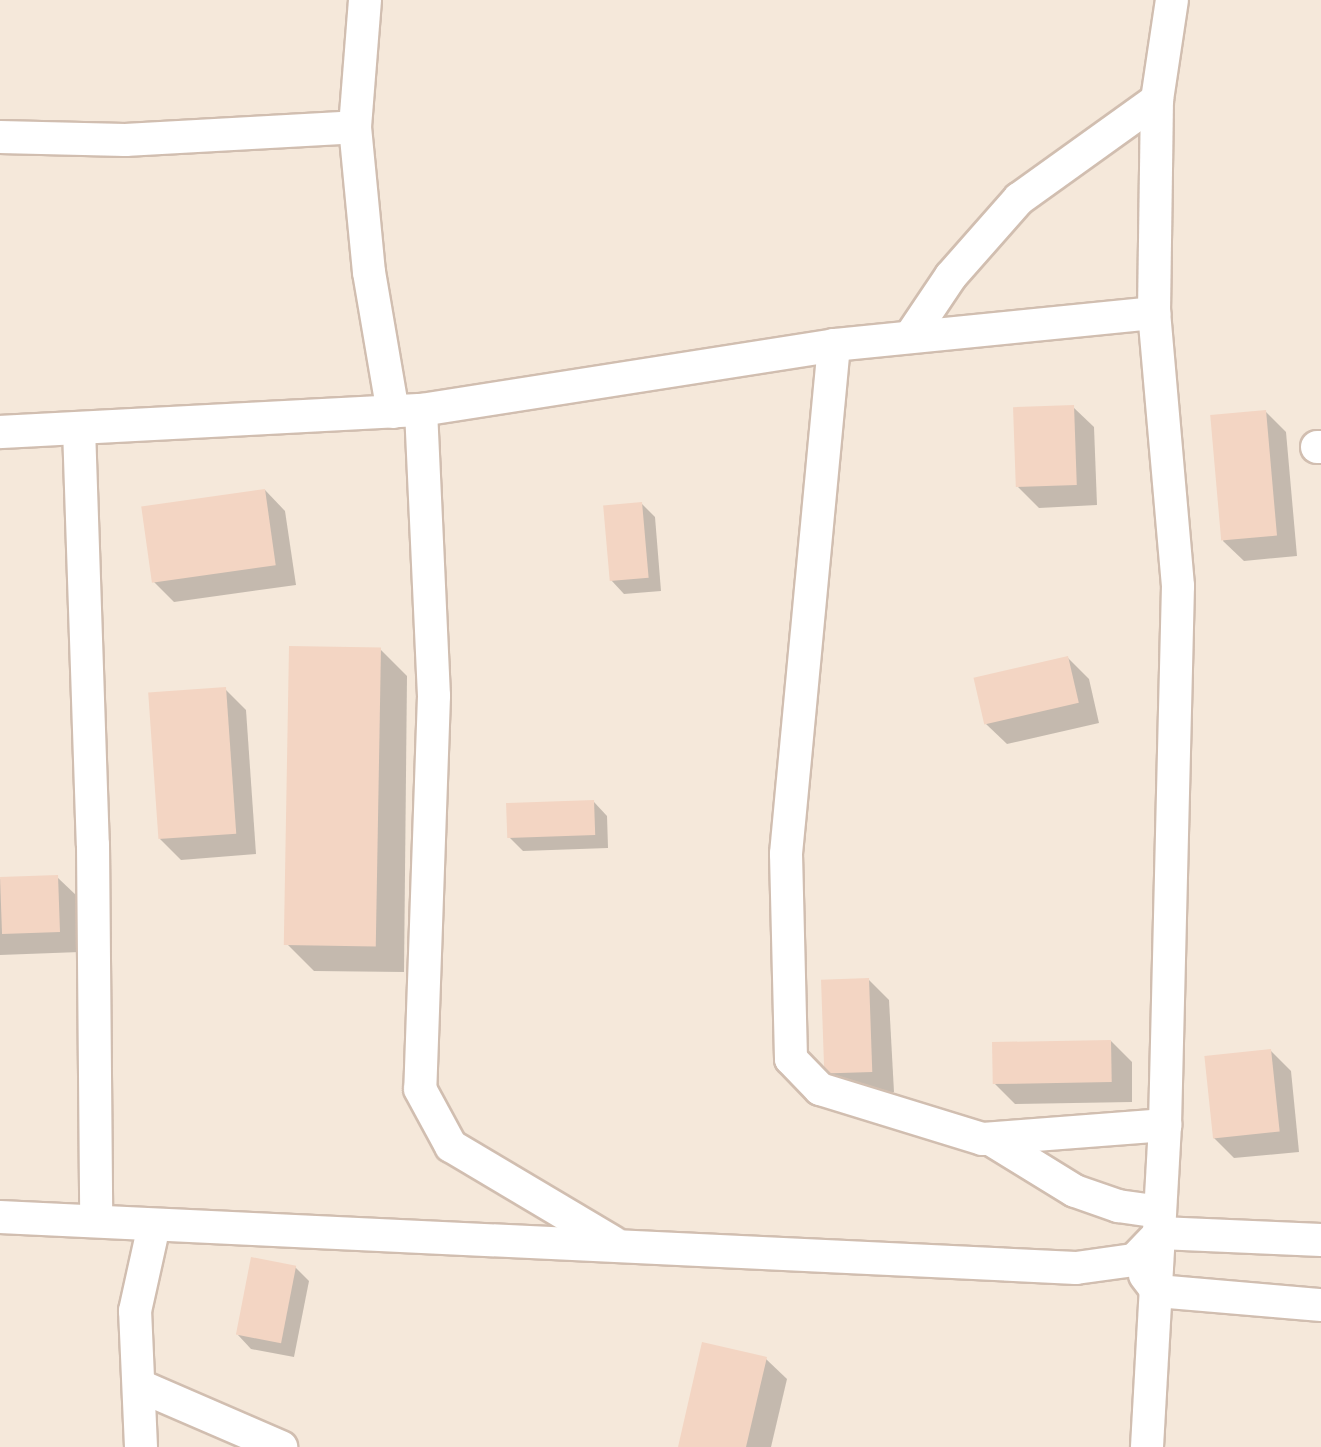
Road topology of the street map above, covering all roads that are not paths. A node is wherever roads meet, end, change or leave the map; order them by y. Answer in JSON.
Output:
{"nodes":[{"id":1,"x":365,"y":0,"type":"edge"},
{"id":2,"x":1172,"y":0,"type":"edge"},
{"id":3,"x":1157,"y":100,"type":"junction"},
{"id":4,"x":355,"y":127,"type":"junction"},
{"id":5,"x":0,"y":137,"type":"edge"},
{"id":6,"x":1154,"y":313,"type":"junction"},
{"id":7,"x":910,"y":337,"type":"junction"},
{"id":8,"x":834,"y":345,"type":"junction"},
{"id":9,"x":407,"y":411,"type":"junction"},
{"id":10,"x":79,"y":428,"type":"junction"},
{"id":11,"x":0,"y":432,"type":"edge"},
{"id":12,"x":1165,"y":1125,"type":"junction"},
{"id":13,"x":992,"y":1140,"type":"junction"},
{"id":14,"x":0,"y":1217,"type":"edge"},
{"id":15,"x":96,"y":1221,"type":"junction"},
{"id":16,"x":1160,"y":1222,"type":"junction"},
{"id":17,"x":154,"y":1225,"type":"junction"},
{"id":18,"x":1321,"y":1240,"type":"edge"},
{"id":19,"x":616,"y":1244,"type":"junction"},
{"id":20,"x":1134,"y":1260,"type":"junction"},
{"id":21,"x":1157,"y":1291,"type":"junction"},
{"id":22,"x":1321,"y":1305,"type":"edge"},
{"id":23,"x":140,"y":1386,"type":"junction"},
{"id":24,"x":141,"y":1447,"type":"edge"},
{"id":25,"x":281,"y":1447,"type":"edge"},
{"id":26,"x":1147,"y":1447,"type":"edge"}],
"edges":[{"from":1,"to":4,"type":"street"},
{"from":2,"to":3,"type":"street"},
{"from":3,"to":6,"type":"street"},
{"from":3,"to":7,"type":"street"},
{"from":4,"to":5,"type":"street"},
{"from":4,"to":9,"type":"street"},
{"from":6,"to":7,"type":"street"},
{"from":6,"to":12,"type":"street"},
{"from":7,"to":8,"type":"street"},
{"from":8,"to":9,"type":"street"},
{"from":8,"to":13,"type":"street"},
{"from":9,"to":10,"type":"street"},
{"from":9,"to":19,"type":"street"},
{"from":10,"to":11,"type":"street"},
{"from":10,"to":15,"type":"street"},
{"from":12,"to":13,"type":"street"},
{"from":12,"to":16,"type":"street"},
{"from":13,"to":16,"type":"street"},
{"from":14,"to":15,"type":"street"},
{"from":15,"to":17,"type":"street"},
{"from":16,"to":18,"type":"street"},
{"from":16,"to":20,"type":"street"},
{"from":16,"to":21,"type":"street"},
{"from":17,"to":19,"type":"street"},
{"from":17,"to":23,"type":"street"},
{"from":19,"to":20,"type":"street"},
{"from":20,"to":21,"type":"street"},
{"from":21,"to":22,"type":"street"},
{"from":21,"to":26,"type":"street"},
{"from":23,"to":24,"type":"street"},
{"from":23,"to":25,"type":"street"}]}
